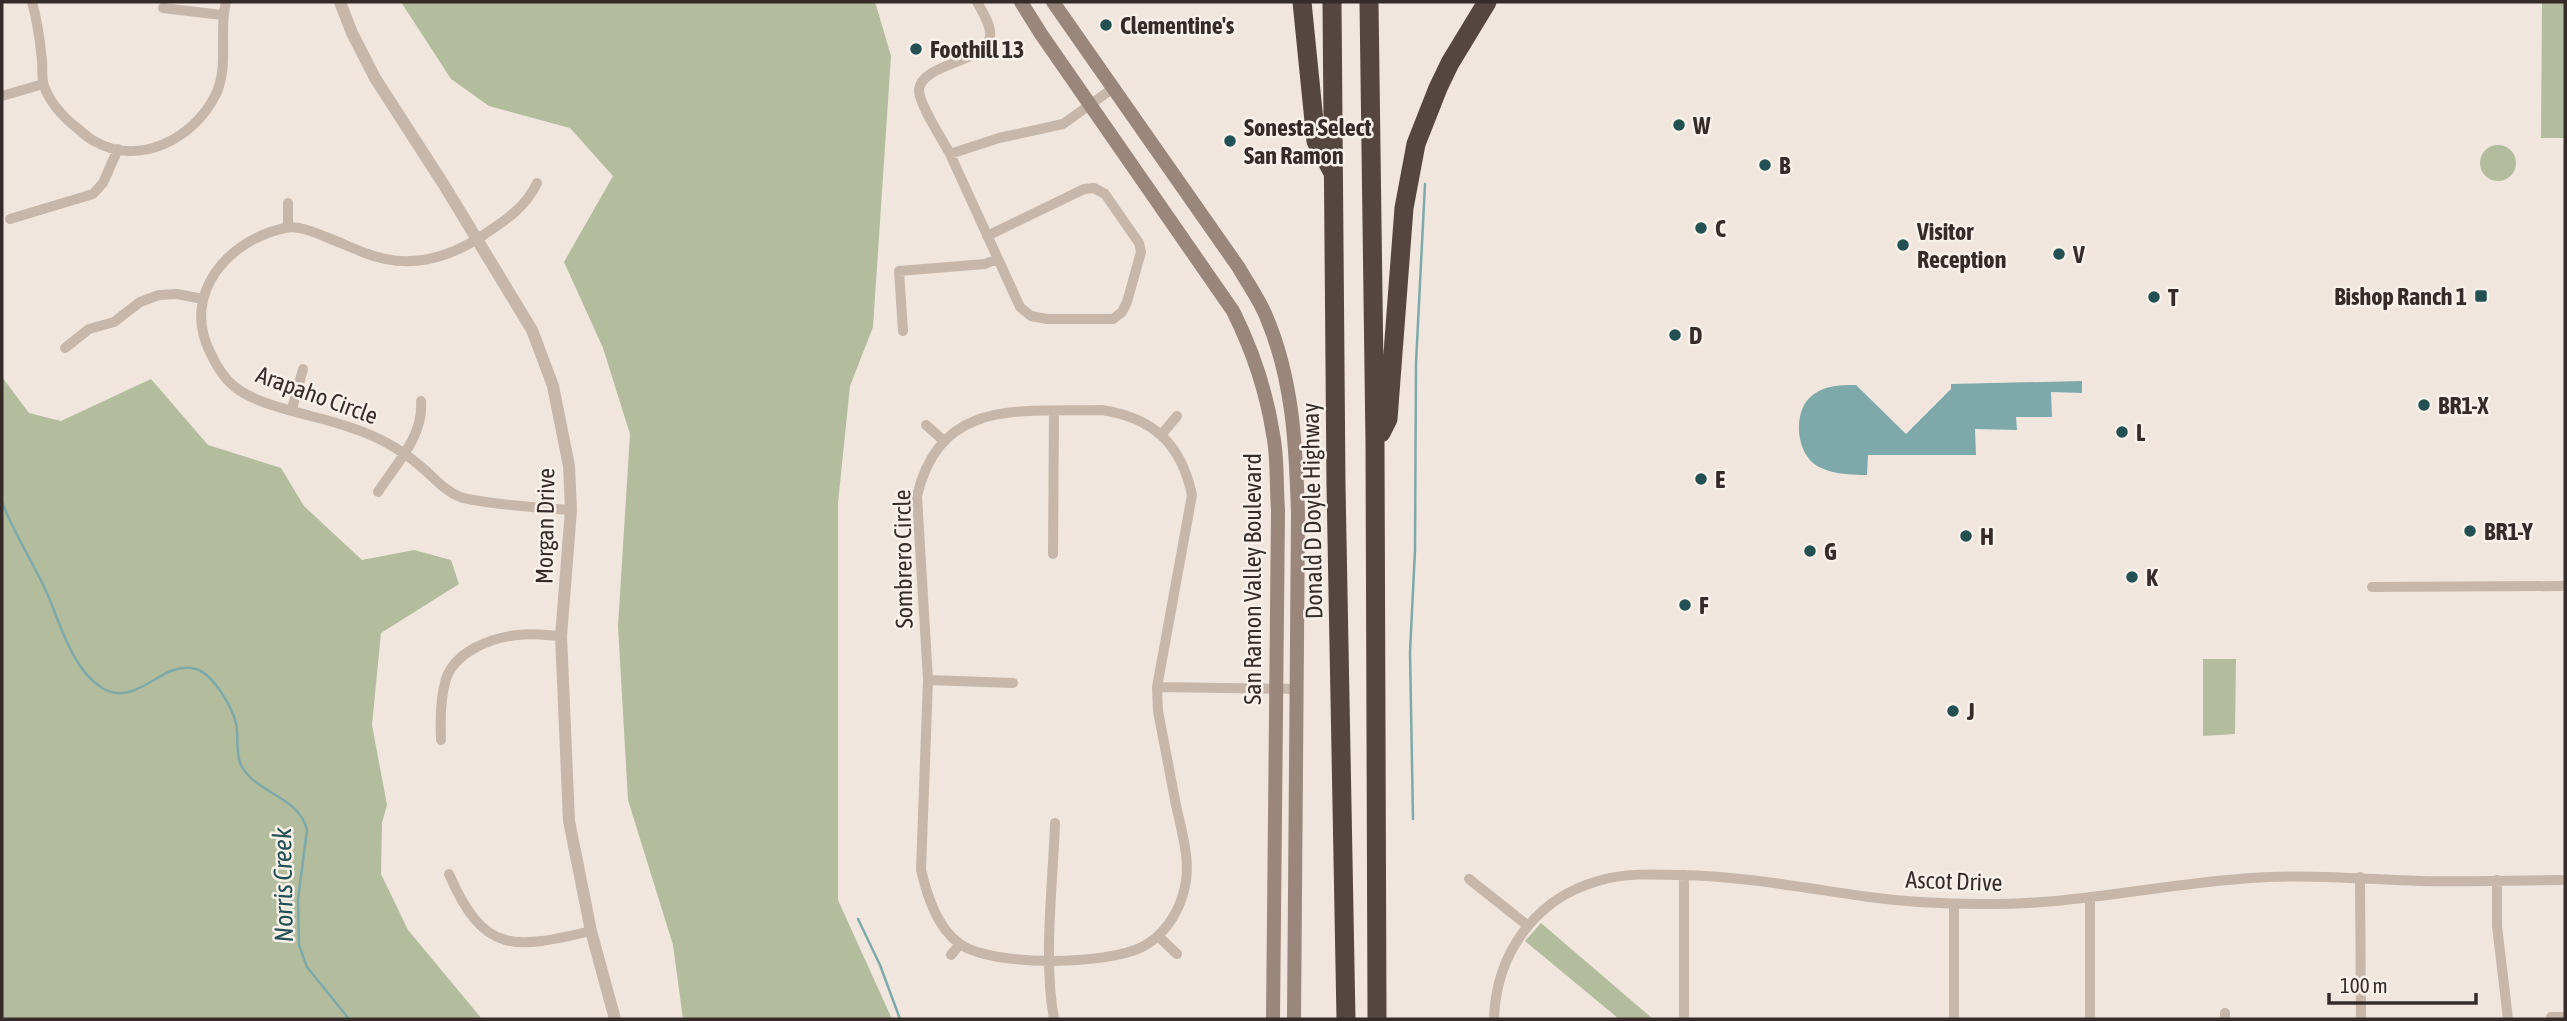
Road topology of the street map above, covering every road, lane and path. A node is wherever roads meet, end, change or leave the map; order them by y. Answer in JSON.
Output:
{"nodes":[{"id":1,"x":32,"y":2,"type":"edge"},
{"id":2,"x":226,"y":2,"type":"edge"},
{"id":3,"x":340,"y":2,"type":"edge"},
{"id":4,"x":977,"y":2,"type":"edge"},
{"id":5,"x":1021,"y":2,"type":"edge"},
{"id":6,"x":1053,"y":2,"type":"edge"},
{"id":7,"x":1302,"y":2,"type":"edge"},
{"id":8,"x":1332,"y":2,"type":"edge"},
{"id":9,"x":1369,"y":2,"type":"edge"},
{"id":10,"x":1487,"y":2,"type":"edge"},
{"id":11,"x":163,"y":8,"type":"dead end"},
{"id":12,"x":222,"y":15,"type":"junction"},
{"id":13,"x":43,"y":84,"type":"junction"},
{"id":14,"x":1112,"y":89,"type":"junction"},
{"id":15,"x":2,"y":96,"type":"edge"},
{"id":16,"x":1089,"y":105,"type":"junction"},
{"id":17,"x":118,"y":149,"type":"junction"},
{"id":18,"x":950,"y":154,"type":"junction"},
{"id":19,"x":1334,"y":173,"type":"junction"},
{"id":20,"x":537,"y":183,"type":"dead end"},
{"id":21,"x":288,"y":203,"type":"dead end"},
{"id":22,"x":9,"y":219,"type":"dead end"},
{"id":23,"x":288,"y":227,"type":"junction"},
{"id":24,"x":987,"y":236,"type":"junction"},
{"id":25,"x":477,"y":239,"type":"junction"},
{"id":26,"x":997,"y":259,"type":"junction"},
{"id":27,"x":203,"y":299,"type":"junction"},
{"id":28,"x":903,"y":331,"type":"dead end"},
{"id":29,"x":65,"y":348,"type":"dead end"},
{"id":30,"x":303,"y":369,"type":"dead end"},
{"id":31,"x":421,"y":401,"type":"dead end"},
{"id":32,"x":292,"y":409,"type":"junction"},
{"id":33,"x":1054,"y":411,"type":"junction"},
{"id":34,"x":1177,"y":416,"type":"dead end"},
{"id":35,"x":926,"y":425,"type":"dead end"},
{"id":36,"x":1161,"y":435,"type":"junction"},
{"id":37,"x":943,"y":441,"type":"junction"},
{"id":38,"x":1375,"y":443,"type":"junction"},
{"id":39,"x":403,"y":453,"type":"junction"},
{"id":40,"x":378,"y":492,"type":"dead end"},
{"id":41,"x":570,"y":510,"type":"junction"},
{"id":42,"x":1053,"y":554,"type":"dead end"},
{"id":43,"x":2565,"y":586,"type":"edge"},
{"id":44,"x":2372,"y":587,"type":"dead end"},
{"id":45,"x":561,"y":636,"type":"junction"},
{"id":46,"x":928,"y":680,"type":"junction"},
{"id":47,"x":1013,"y":683,"type":"dead end"},
{"id":48,"x":1157,"y":687,"type":"junction"},
{"id":49,"x":1275,"y":689,"type":"junction"},
{"id":50,"x":1297,"y":689,"type":"junction"},
{"id":51,"x":440,"y":740,"type":"dead end"},
{"id":52,"x":1055,"y":823,"type":"dead end"},
{"id":53,"x":449,"y":874,"type":"dead end"},
{"id":54,"x":1684,"y":875,"type":"junction"},
{"id":55,"x":2360,"y":877,"type":"junction"},
{"id":56,"x":1469,"y":879,"type":"dead end"},
{"id":57,"x":2497,"y":880,"type":"junction"},
{"id":58,"x":2565,"y":880,"type":"edge"},
{"id":59,"x":2090,"y":897,"type":"junction"},
{"id":60,"x":1954,"y":904,"type":"junction"},
{"id":61,"x":1527,"y":925,"type":"junction"},
{"id":62,"x":592,"y":931,"type":"junction"},
{"id":63,"x":1158,"y":936,"type":"junction"},
{"id":64,"x":960,"y":944,"type":"junction"},
{"id":65,"x":1177,"y":954,"type":"dead end"},
{"id":66,"x":951,"y":956,"type":"dead end"},
{"id":67,"x":1050,"y":960,"type":"junction"},
{"id":68,"x":2551,"y":1017,"type":"dead end"},
{"id":69,"x":2565,"y":1017,"type":"edge"},
{"id":70,"x":615,"y":1019,"type":"edge"},
{"id":71,"x":1054,"y":1019,"type":"edge"},
{"id":72,"x":1273,"y":1019,"type":"edge"},
{"id":73,"x":1294,"y":1019,"type":"edge"},
{"id":74,"x":1346,"y":1019,"type":"edge"},
{"id":75,"x":1377,"y":1019,"type":"edge"},
{"id":76,"x":1494,"y":1019,"type":"edge"},
{"id":77,"x":1684,"y":1019,"type":"edge"},
{"id":78,"x":1954,"y":1019,"type":"edge"},
{"id":79,"x":2090,"y":1019,"type":"edge"},
{"id":80,"x":2361,"y":1019,"type":"edge"},
{"id":81,"x":2508,"y":1019,"type":"edge"}],
"edges":[{"from":1,"to":13,"type":"street"},
{"from":2,"to":12,"type":"street"},
{"from":3,"to":25,"type":"street","name":"Morgan Drive"},
{"from":4,"to":18,"type":"street"},
{"from":5,"to":16,"type":"main road","name":"San Ramon Valley Boulevard"},
{"from":6,"to":14,"type":"main road","name":"San Ramon Valley Boulevard"},
{"from":7,"to":19,"type":"highway"},
{"from":8,"to":19,"type":"highway","name":"Donald D Doyle Highway"},
{"from":9,"to":38,"type":"highway"},
{"from":10,"to":38,"type":"highway"},
{"from":11,"to":12,"type":"street"},
{"from":12,"to":17,"type":"street"},
{"from":13,"to":15,"type":"street"},
{"from":13,"to":17,"type":"street"},
{"from":14,"to":16,"type":"street"},
{"from":14,"to":50,"type":"main road","name":"San Ramon Valley Boulevard"},
{"from":16,"to":18,"type":"street"},
{"from":16,"to":49,"type":"main road","name":"San Ramon Valley Boulevard"},
{"from":17,"to":22,"type":"street"},
{"from":18,"to":24,"type":"street"},
{"from":19,"to":74,"type":"highway","name":"Donald D Doyle Highway"},
{"from":20,"to":25,"type":"street"},
{"from":21,"to":23,"type":"street"},
{"from":23,"to":25,"type":"street"},
{"from":23,"to":27,"type":"street","name":"Arapaho Circle"},
{"from":24,"to":26,"type":"street"},
{"from":24,"to":26,"type":"street"},
{"from":25,"to":41,"type":"street","name":"Morgan Drive"},
{"from":26,"to":28,"type":"street"},
{"from":27,"to":29,"type":"street"},
{"from":27,"to":32,"type":"street","name":"Arapaho Circle"},
{"from":30,"to":32,"type":"street"},
{"from":31,"to":39,"type":"street"},
{"from":32,"to":39,"type":"street","name":"Arapaho Circle"},
{"from":33,"to":36,"type":"street","name":"Sombrero Circle"},
{"from":33,"to":37,"type":"street","name":"Sombrero Circle"},
{"from":33,"to":42,"type":"street"},
{"from":34,"to":36,"type":"street"},
{"from":35,"to":37,"type":"street"},
{"from":36,"to":48,"type":"street","name":"Sombrero Circle"},
{"from":37,"to":46,"type":"street","name":"Sombrero Circle"},
{"from":38,"to":75,"type":"highway"},
{"from":39,"to":40,"type":"street"},
{"from":39,"to":41,"type":"street","name":"Arapaho Circle"},
{"from":41,"to":45,"type":"street","name":"Morgan Drive"},
{"from":43,"to":44,"type":"street"},
{"from":45,"to":51,"type":"street"},
{"from":45,"to":62,"type":"street","name":"Morgan Drive"},
{"from":46,"to":47,"type":"street"},
{"from":46,"to":64,"type":"street","name":"Sombrero Circle"},
{"from":48,"to":49,"type":"street"},
{"from":48,"to":63,"type":"street","name":"Sombrero Circle"},
{"from":49,"to":50,"type":"street"},
{"from":49,"to":72,"type":"main road","name":"San Ramon Valley Boulevard"},
{"from":50,"to":73,"type":"main road","name":"San Ramon Valley Boulevard"},
{"from":52,"to":67,"type":"street"},
{"from":53,"to":62,"type":"street"},
{"from":54,"to":60,"type":"street","name":"Ascot Drive"},
{"from":54,"to":61,"type":"street","name":"Ascot Drive"},
{"from":54,"to":77,"type":"street"},
{"from":55,"to":57,"type":"street","name":"Ascot Drive"},
{"from":55,"to":59,"type":"street","name":"Ascot Drive"},
{"from":55,"to":80,"type":"street"},
{"from":56,"to":61,"type":"street"},
{"from":57,"to":58,"type":"street","name":"Ascot Drive"},
{"from":57,"to":81,"type":"street"},
{"from":59,"to":60,"type":"street","name":"Ascot Drive"},
{"from":59,"to":79,"type":"street"},
{"from":60,"to":78,"type":"street"},
{"from":61,"to":76,"type":"street","name":"Ascot Drive"},
{"from":62,"to":70,"type":"street","name":"Morgan Drive"},
{"from":63,"to":65,"type":"street"},
{"from":63,"to":67,"type":"street","name":"Sombrero Circle"},
{"from":64,"to":66,"type":"street"},
{"from":64,"to":67,"type":"street","name":"Sombrero Circle"},
{"from":67,"to":71,"type":"street"},
{"from":68,"to":69,"type":"street"}]}
